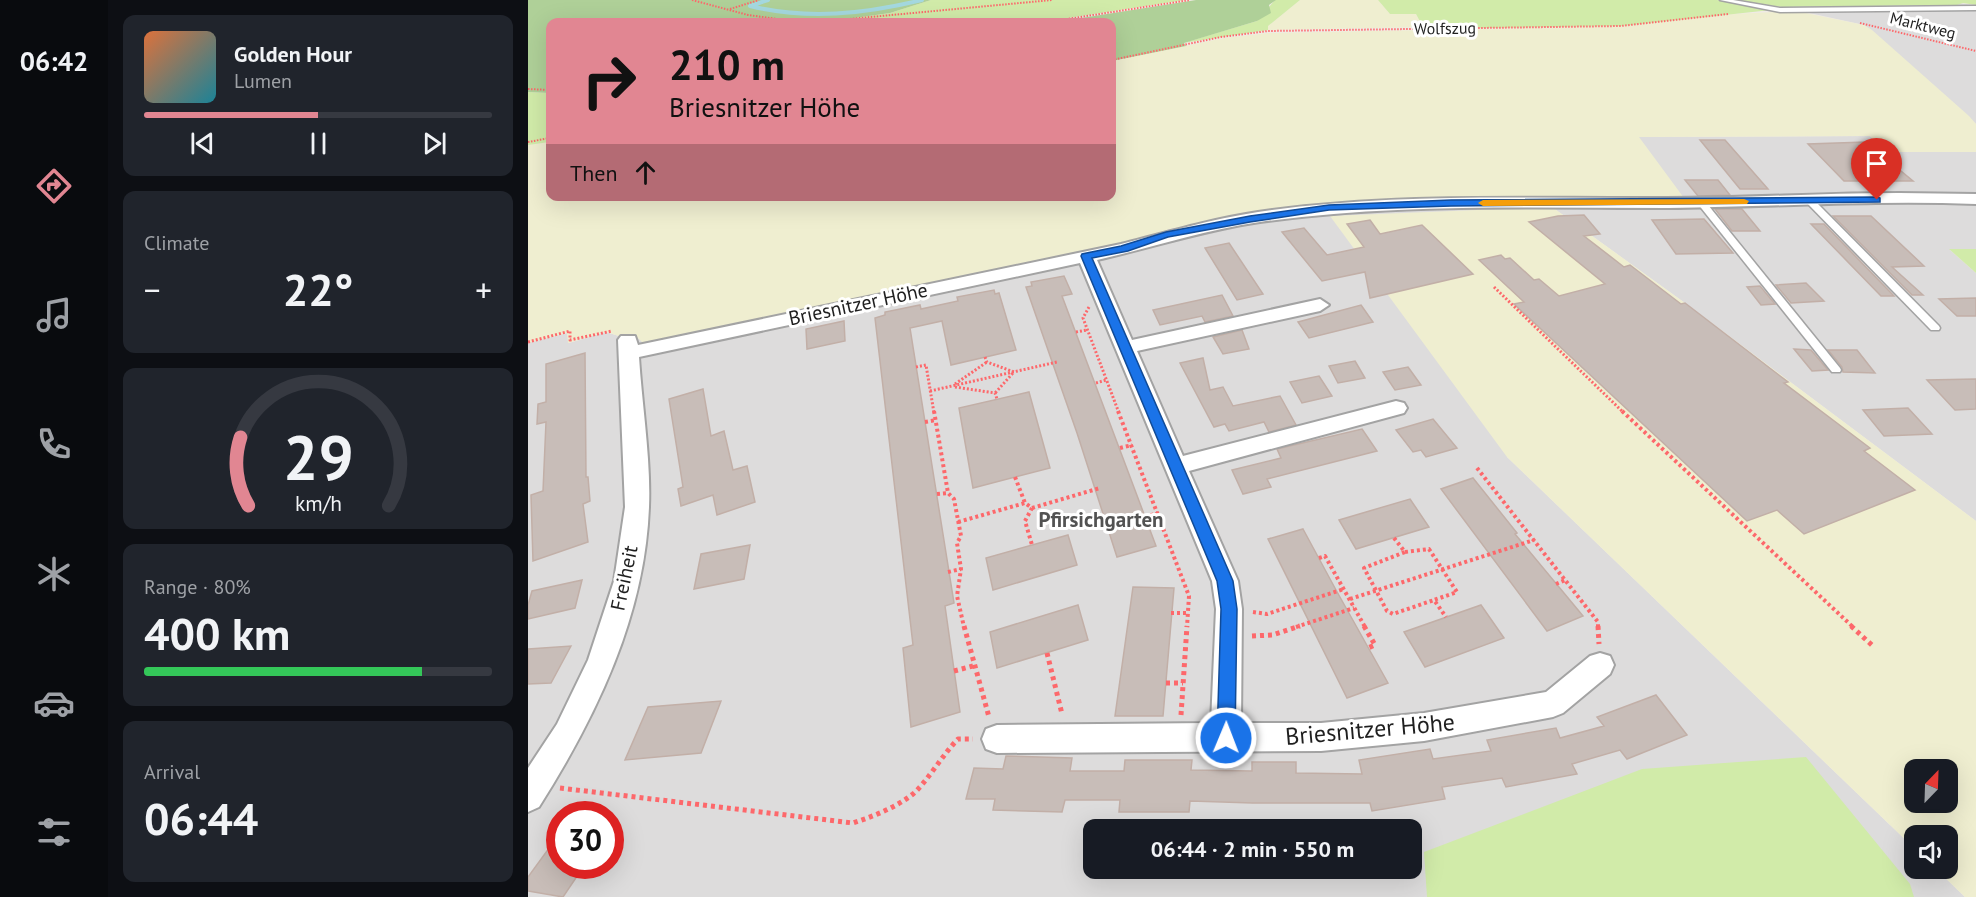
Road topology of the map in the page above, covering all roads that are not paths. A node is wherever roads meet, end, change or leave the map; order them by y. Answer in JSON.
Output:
{"nodes":[{"id":1,"x":1723,"y":0,"type":"edge"},
{"id":2,"x":1954,"y":0,"type":"edge"},
{"id":3,"x":1973,"y":8,"type":"edge"},
{"id":4,"x":1976,"y":199,"type":"edge"},
{"id":5,"x":1809,"y":200,"type":"junction"},
{"id":6,"x":1701,"y":202,"type":"junction"},
{"id":7,"x":1086,"y":256,"type":"junction"},
{"id":8,"x":1320,"y":305,"type":"dead end"},
{"id":9,"x":1935,"y":328,"type":"dead end"},
{"id":10,"x":629,"y":346,"type":"joint"},
{"id":11,"x":1126,"y":347,"type":"junction"},
{"id":12,"x":1836,"y":370,"type":"dead end"},
{"id":13,"x":1396,"y":408,"type":"dead end"},
{"id":14,"x":1177,"y":466,"type":"junction"},
{"id":15,"x":1600,"y":665,"type":"road end"},
{"id":16,"x":1226,"y":738,"type":"junction"},
{"id":17,"x":996,"y":739,"type":"road end"},
{"id":18,"x":532,"y":791,"type":"edge"}],
"edges":[{"from":1,"to":3,"type":"lane"},
{"from":2,"to":3,"type":"lane"},
{"from":4,"to":5,"type":"street","name":"Briesnitzer Höhe"},
{"from":5,"to":6,"type":"street","name":"Briesnitzer Höhe"},
{"from":5,"to":9,"type":"lane"},
{"from":6,"to":7,"type":"street","name":"Briesnitzer Höhe"},
{"from":6,"to":12,"type":"lane"},
{"from":7,"to":10,"type":"street","name":"Briesnitzer Höhe"},
{"from":7,"to":11,"type":"street"},
{"from":8,"to":11,"type":"street"},
{"from":10,"to":18,"type":"street","name":"Freiheit"},
{"from":11,"to":14,"type":"street"},
{"from":13,"to":14,"type":"street"},
{"from":14,"to":16,"type":"street"},
{"from":15,"to":16,"type":"street","name":"Briesnitzer Höhe"},
{"from":16,"to":17,"type":"street","name":"Briesnitzer Höhe"}]}
